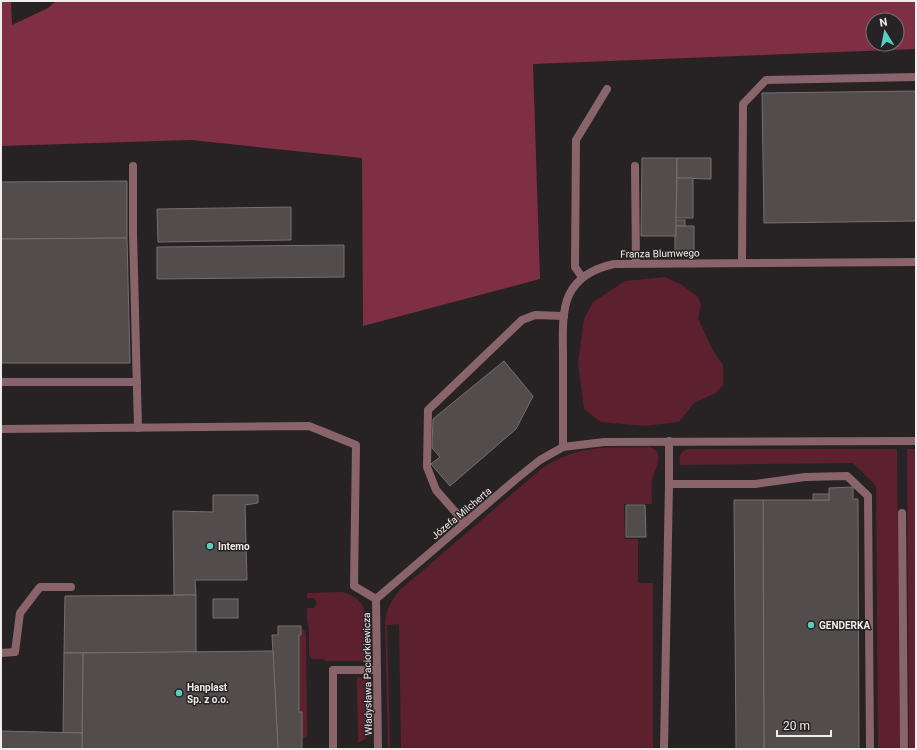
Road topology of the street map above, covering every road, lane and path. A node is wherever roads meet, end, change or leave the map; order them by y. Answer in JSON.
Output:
{"nodes":[{"id":1,"x":916,"y":77,"type":"edge"},
{"id":2,"x":607,"y":89,"type":"dead end"},
{"id":3,"x":133,"y":166,"type":"dead end"},
{"id":4,"x":636,"y":166,"type":"dead end"},
{"id":5,"x":742,"y":262,"type":"junction"},
{"id":6,"x":916,"y":262,"type":"edge"},
{"id":7,"x":636,"y":263,"type":"junction"},
{"id":8,"x":582,"y":277,"type":"junction"},
{"id":9,"x":564,"y":316,"type":"junction"},
{"id":10,"x":1,"y":382,"type":"edge"},
{"id":11,"x":137,"y":382,"type":"junction"},
{"id":12,"x":138,"y":428,"type":"junction"},
{"id":13,"x":1,"y":429,"type":"edge"},
{"id":14,"x":916,"y":440,"type":"edge"},
{"id":15,"x":669,"y":441,"type":"junction"},
{"id":16,"x":563,"y":447,"type":"junction"},
{"id":17,"x":669,"y":484,"type":"junction"},
{"id":18,"x":902,"y":513,"type":"dead end"},
{"id":19,"x":465,"y":523,"type":"junction"},
{"id":20,"x":71,"y":587,"type":"dead end"},
{"id":21,"x":376,"y":599,"type":"junction"},
{"id":22,"x":1,"y":653,"type":"edge"},
{"id":23,"x":377,"y":670,"type":"junction"},
{"id":24,"x":333,"y":749,"type":"edge"},
{"id":25,"x":378,"y":749,"type":"edge"},
{"id":26,"x":664,"y":749,"type":"edge"},
{"id":27,"x":870,"y":749,"type":"edge"},
{"id":28,"x":904,"y":749,"type":"edge"}],
"edges":[{"from":1,"to":5,"type":"street"},
{"from":2,"to":8,"type":"street"},
{"from":3,"to":11,"type":"street"},
{"from":4,"to":7,"type":"street"},
{"from":5,"to":6,"type":"street","name":"Franza Blumwego"},
{"from":5,"to":7,"type":"street","name":"Franza Blumwego"},
{"from":7,"to":8,"type":"street","name":"Franza Blumwego"},
{"from":8,"to":9,"type":"street","name":"Franza Blumwego"},
{"from":9,"to":16,"type":"street","name":"Franza Blumwego"},
{"from":9,"to":19,"type":"street"},
{"from":10,"to":11,"type":"street"},
{"from":11,"to":12,"type":"street"},
{"from":12,"to":13,"type":"street"},
{"from":12,"to":21,"type":"street"},
{"from":14,"to":15,"type":"street"},
{"from":15,"to":16,"type":"street"},
{"from":15,"to":17,"type":"street"},
{"from":16,"to":19,"type":"street","name":"Józefa Milcherta"},
{"from":17,"to":26,"type":"street"},
{"from":17,"to":27,"type":"street"},
{"from":18,"to":28,"type":"street"},
{"from":19,"to":21,"type":"street","name":"Józefa Milcherta"},
{"from":20,"to":22,"type":"street"},
{"from":21,"to":23,"type":"street","name":"Władysława Paciorkiewicza"},
{"from":23,"to":24,"type":"street"},
{"from":23,"to":25,"type":"street","name":"Władysława Paciorkiewicza"}]}
